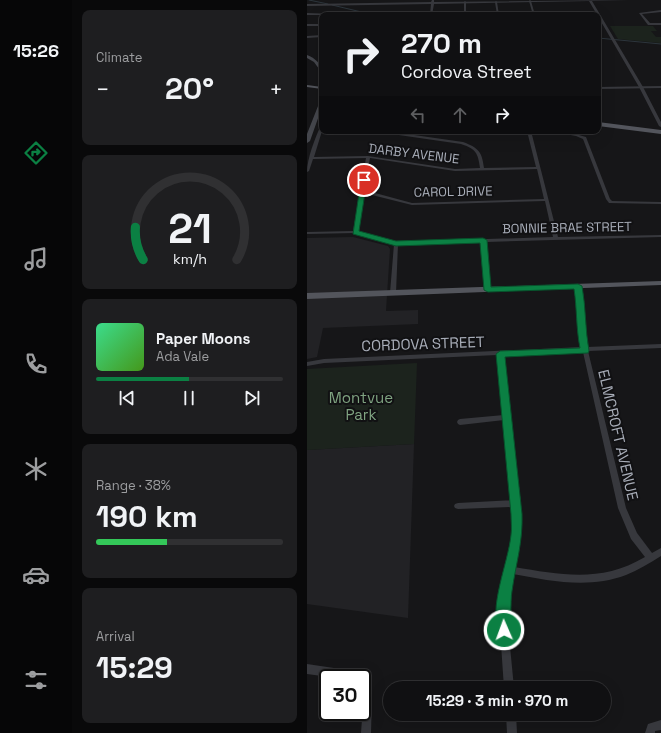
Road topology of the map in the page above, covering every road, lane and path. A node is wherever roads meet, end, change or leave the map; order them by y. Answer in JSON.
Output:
{"nodes":[{"id":1,"x":590,"y":0,"type":"edge"},
{"id":2,"x":628,"y":0,"type":"edge"},
{"id":3,"x":432,"y":1,"type":"edge"},
{"id":4,"x":530,"y":1,"type":"junction"},
{"id":5,"x":465,"y":2,"type":"junction"},
{"id":6,"x":496,"y":2,"type":"junction"},
{"id":7,"x":307,"y":5,"type":"edge"},
{"id":8,"x":661,"y":11,"type":"edge"},
{"id":9,"x":431,"y":12,"type":"edge"},
{"id":10,"x":465,"y":12,"type":"edge"},
{"id":11,"x":498,"y":12,"type":"edge"},
{"id":12,"x":533,"y":12,"type":"edge"},
{"id":13,"x":597,"y":12,"type":"edge"},
{"id":14,"x":307,"y":14,"type":"edge"},
{"id":15,"x":319,"y":14,"type":"edge"},
{"id":16,"x":601,"y":19,"type":"edge"},
{"id":17,"x":661,"y":24,"type":"edge"},
{"id":18,"x":307,"y":25,"type":"edge"},
{"id":19,"x":319,"y":25,"type":"edge"},
{"id":20,"x":307,"y":36,"type":"edge"},
{"id":21,"x":319,"y":36,"type":"edge"},
{"id":22,"x":307,"y":52,"type":"edge"},
{"id":23,"x":307,"y":56,"type":"edge"},
{"id":24,"x":319,"y":61,"type":"edge"},
{"id":25,"x":319,"y":67,"type":"edge"},
{"id":26,"x":307,"y":85,"type":"edge"},
{"id":27,"x":319,"y":87,"type":"edge"},
{"id":28,"x":641,"y":87,"type":"junction"},
{"id":29,"x":661,"y":87,"type":"edge"},
{"id":30,"x":601,"y":88,"type":"edge"},
{"id":31,"x":319,"y":109,"type":"edge"},
{"id":32,"x":601,"y":122,"type":"edge"},
{"id":33,"x":661,"y":126,"type":"edge"},
{"id":34,"x":661,"y":131,"type":"edge"},
{"id":35,"x":319,"y":134,"type":"edge"},
{"id":36,"x":399,"y":134,"type":"edge"},
{"id":37,"x":530,"y":134,"type":"edge"},
{"id":38,"x":569,"y":134,"type":"edge"},
{"id":39,"x":308,"y":135,"type":"edge"},
{"id":40,"x":307,"y":141,"type":"edge"},
{"id":41,"x":368,"y":157,"type":"junction"},
{"id":42,"x":311,"y":158,"type":"junction"},
{"id":43,"x":539,"y":168,"type":"junction"},
{"id":44,"x":482,"y":169,"type":"junction"},
{"id":45,"x":307,"y":171,"type":"edge"},
{"id":46,"x":362,"y":191,"type":"junction"},
{"id":47,"x":546,"y":200,"type":"junction"},
{"id":48,"x":661,"y":203,"type":"edge"},
{"id":49,"x":355,"y":232,"type":"junction"},
{"id":50,"x":307,"y":233,"type":"edge"},
{"id":51,"x":661,"y":236,"type":"edge"},
{"id":52,"x":556,"y":238,"type":"junction"},
{"id":53,"x":483,"y":240,"type":"junction"},
{"id":54,"x":396,"y":243,"type":"junction"},
{"id":55,"x":661,"y":283,"type":"edge"},
{"id":56,"x":578,"y":286,"type":"junction"},
{"id":57,"x":488,"y":290,"type":"junction"},
{"id":58,"x":393,"y":293,"type":"junction"},
{"id":59,"x":307,"y":296,"type":"edge"},
{"id":60,"x":661,"y":346,"type":"edge"},
{"id":61,"x":585,"y":351,"type":"junction"},
{"id":62,"x":500,"y":354,"type":"junction"},
{"id":63,"x":307,"y":364,"type":"edge"},
{"id":64,"x":507,"y":417,"type":"junction"},
{"id":65,"x":460,"y":422,"type":"dead end"},
{"id":66,"x":517,"y":502,"type":"junction"},
{"id":67,"x":457,"y":506,"type":"dead end"},
{"id":68,"x":661,"y":552,"type":"edge"},
{"id":69,"x":651,"y":558,"type":"junction"},
{"id":70,"x":511,"y":570,"type":"junction"},
{"id":71,"x":307,"y":668,"type":"edge"},
{"id":72,"x":319,"y":670,"type":"edge"},
{"id":73,"x":508,"y":681,"type":"edge"},
{"id":74,"x":367,"y":721,"type":"edge"},
{"id":75,"x":511,"y":721,"type":"edge"},
{"id":76,"x":366,"y":733,"type":"edge"},
{"id":77,"x":512,"y":733,"type":"edge"}],
"edges":[{"from":1,"to":2,"type":"street"},
{"from":1,"to":4,"type":"street"},
{"from":1,"to":13,"type":"street"},
{"from":3,"to":5,"type":"street"},
{"from":3,"to":7,"type":"street"},
{"from":3,"to":9,"type":"street"},
{"from":4,"to":6,"type":"street"},
{"from":4,"to":12,"type":"street"},
{"from":5,"to":6,"type":"street"},
{"from":5,"to":10,"type":"street"},
{"from":6,"to":11,"type":"street"},
{"from":8,"to":17,"type":"street"},
{"from":14,"to":15,"type":"street"},
{"from":16,"to":28,"type":"street"},
{"from":18,"to":19,"type":"street"},
{"from":20,"to":21,"type":"street"},
{"from":22,"to":24,"type":"main road"},
{"from":23,"to":25,"type":"main road"},
{"from":26,"to":27,"type":"main road"},
{"from":28,"to":29,"type":"street"},
{"from":28,"to":30,"type":"street"},
{"from":28,"to":33,"type":"street"},
{"from":31,"to":39,"type":"main road"},
{"from":32,"to":34,"type":"main road"},
{"from":35,"to":42,"type":"street"},
{"from":36,"to":44,"type":"street"},
{"from":37,"to":43,"type":"street"},
{"from":38,"to":48,"type":"street"},
{"from":39,"to":40,"type":"main road"},
{"from":41,"to":42,"type":"street","name":"DARBY AVENUE"},
{"from":41,"to":44,"type":"street","name":"DARBY AVENUE"},
{"from":41,"to":46,"type":"street"},
{"from":42,"to":45,"type":"street"},
{"from":43,"to":44,"type":"street","name":"DARBY AVENUE"},
{"from":43,"to":47,"type":"street"},
{"from":46,"to":47,"type":"street","name":"CAROL DRIVE"},
{"from":46,"to":49,"type":"street"},
{"from":47,"to":52,"type":"street"},
{"from":49,"to":50,"type":"street","name":"BONNIE BRAE STREET"},
{"from":49,"to":54,"type":"street","name":"BONNIE BRAE STREET"},
{"from":51,"to":52,"type":"street","name":"BONNIE BRAE STREET"},
{"from":52,"to":53,"type":"street","name":"BONNIE BRAE STREET"},
{"from":53,"to":54,"type":"street","name":"BONNIE BRAE STREET"},
{"from":53,"to":57,"type":"street"},
{"from":54,"to":58,"type":"street"},
{"from":55,"to":56,"type":"main road"},
{"from":56,"to":57,"type":"main road"},
{"from":56,"to":61,"type":"street","name":"ELMCROFT AVENUE"},
{"from":57,"to":58,"type":"main road"},
{"from":58,"to":59,"type":"main road"},
{"from":60,"to":61,"type":"street","name":"CORDOVA STREET"},
{"from":61,"to":62,"type":"street","name":"CORDOVA STREET"},
{"from":61,"to":69,"type":"street","name":"ELMCROFT AVENUE"},
{"from":62,"to":63,"type":"street","name":"CORDOVA STREET"},
{"from":62,"to":64,"type":"street"},
{"from":64,"to":65,"type":"street"},
{"from":64,"to":66,"type":"street"},
{"from":66,"to":67,"type":"street"},
{"from":66,"to":70,"type":"street"},
{"from":68,"to":69,"type":"street"},
{"from":69,"to":70,"type":"street"},
{"from":70,"to":73,"type":"street"},
{"from":71,"to":72,"type":"street"},
{"from":74,"to":76,"type":"street"},
{"from":75,"to":77,"type":"street"}]}
